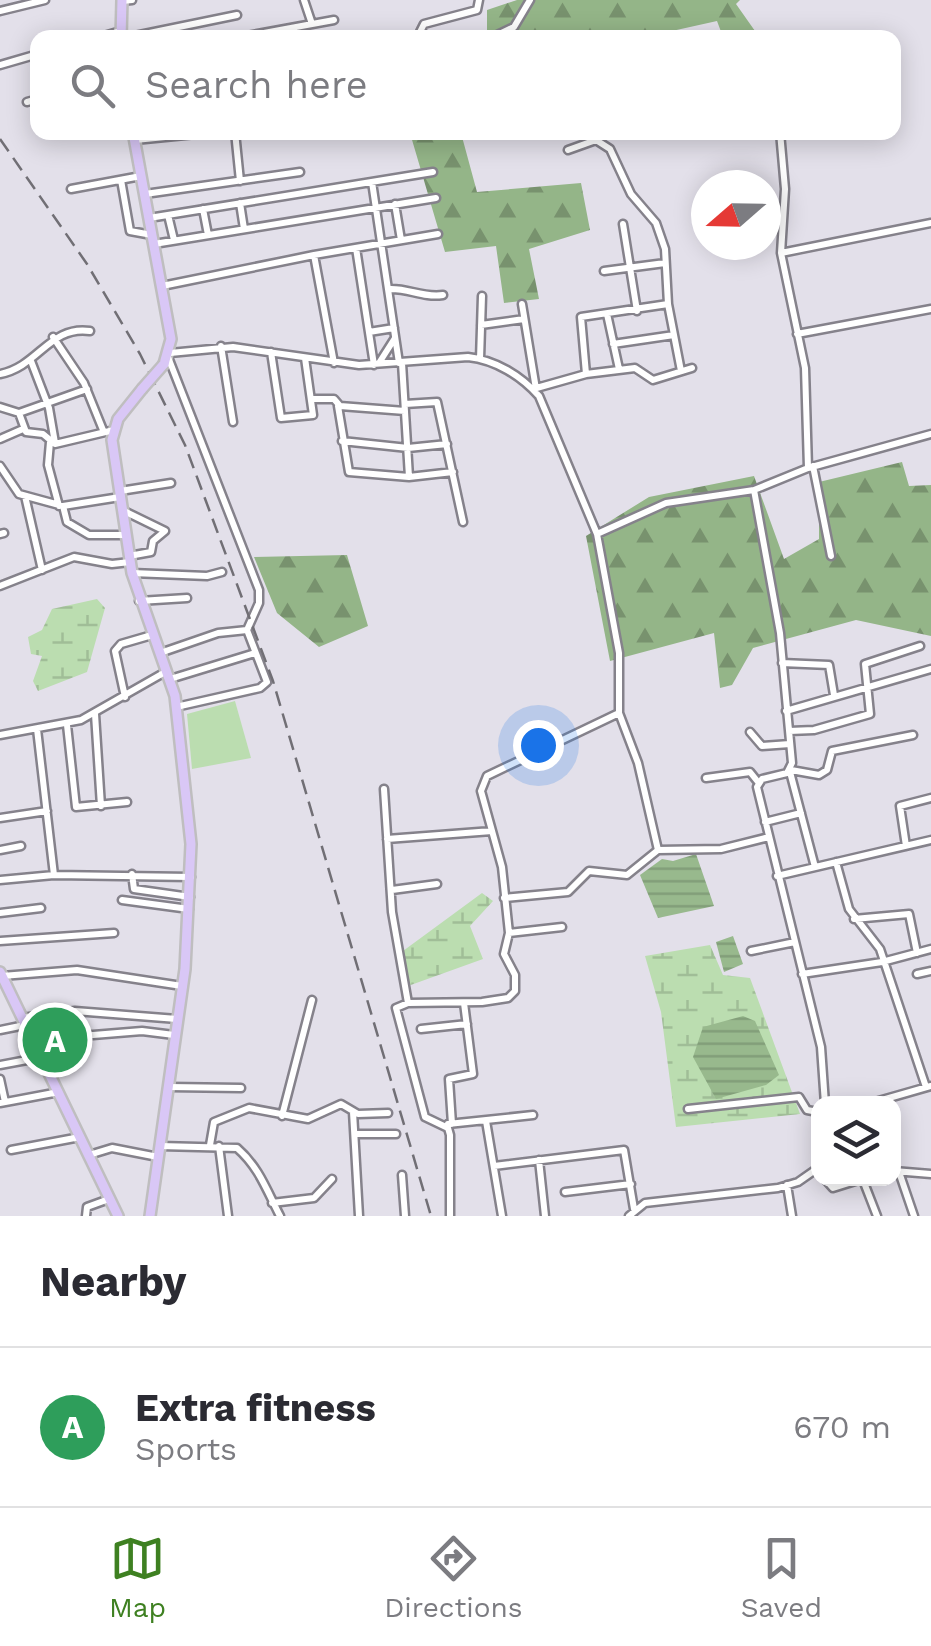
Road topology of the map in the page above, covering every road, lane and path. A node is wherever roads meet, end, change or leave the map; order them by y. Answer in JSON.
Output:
{"nodes":[{"id":1,"x":45,"y":0,"type":"edge"},
{"id":2,"x":132,"y":0,"type":"edge"},
{"id":3,"x":304,"y":0,"type":"edge"},
{"id":4,"x":480,"y":0,"type":"edge"},
{"id":5,"x":530,"y":0,"type":"edge"},
{"id":6,"x":122,"y":1,"type":"edge"},
{"id":7,"x":0,"y":11,"type":"edge"},
{"id":8,"x":238,"y":15,"type":"dead end"},
{"id":9,"x":334,"y":20,"type":"dead end"},
{"id":10,"x":309,"y":25,"type":"junction"},
{"id":11,"x":122,"y":30,"type":"edge"},
{"id":12,"x":151,"y":30,"type":"edge"},
{"id":13,"x":281,"y":30,"type":"edge"},
{"id":14,"x":308,"y":30,"type":"edge"},
{"id":15,"x":421,"y":30,"type":"edge"},
{"id":16,"x":509,"y":30,"type":"edge"},
{"id":17,"x":30,"y":56,"type":"edge"},
{"id":18,"x":0,"y":65,"type":"edge"},
{"id":19,"x":134,"y":140,"type":"edge"},
{"id":20,"x":236,"y":140,"type":"edge"},
{"id":21,"x":781,"y":140,"type":"edge"},
{"id":22,"x":568,"y":150,"type":"dead end"},
{"id":23,"x":300,"y":172,"type":"dead end"},
{"id":24,"x":433,"y":172,"type":"dead end"},
{"id":25,"x":141,"y":176,"type":"junction"},
{"id":26,"x":120,"y":180,"type":"junction"},
{"id":27,"x":240,"y":181,"type":"junction"},
{"id":28,"x":372,"y":182,"type":"junction"},
{"id":29,"x":70,"y":190,"type":"dead end"},
{"id":30,"x":145,"y":194,"type":"junction"},
{"id":31,"x":436,"y":198,"type":"dead end"},
{"id":32,"x":240,"y":203,"type":"junction"},
{"id":33,"x":395,"y":204,"type":"junction"},
{"id":34,"x":376,"y":208,"type":"junction"},
{"id":35,"x":203,"y":209,"type":"junction"},
{"id":36,"x":168,"y":215,"type":"junction"},
{"id":37,"x":148,"y":218,"type":"junction"},
{"id":38,"x":931,"y":223,"type":"edge"},
{"id":39,"x":622,"y":224,"type":"dead end"},
{"id":40,"x":244,"y":228,"type":"junction"},
{"id":41,"x":208,"y":234,"type":"junction"},
{"id":42,"x":438,"y":234,"type":"dead end"},
{"id":43,"x":153,"y":239,"type":"junction"},
{"id":44,"x":174,"y":240,"type":"junction"},
{"id":45,"x":401,"y":240,"type":"junction"},
{"id":46,"x":383,"y":244,"type":"junction"},
{"id":47,"x":356,"y":248,"type":"junction"},
{"id":48,"x":781,"y":253,"type":"junction"},
{"id":49,"x":314,"y":255,"type":"junction"},
{"id":50,"x":664,"y":264,"type":"junction"},
{"id":51,"x":632,"y":268,"type":"junction"},
{"id":52,"x":604,"y":271,"type":"dead end"},
{"id":53,"x":162,"y":286,"type":"junction"},
{"id":54,"x":389,"y":289,"type":"junction"},
{"id":55,"x":442,"y":295,"type":"dead end"},
{"id":56,"x":482,"y":296,"type":"dead end"},
{"id":57,"x":522,"y":304,"type":"dead end"},
{"id":58,"x":668,"y":304,"type":"junction"},
{"id":59,"x":931,"y":309,"type":"edge"},
{"id":60,"x":637,"y":311,"type":"junction"},
{"id":61,"x":607,"y":314,"type":"junction"},
{"id":62,"x":524,"y":319,"type":"junction"},
{"id":63,"x":481,"y":325,"type":"junction"},
{"id":64,"x":90,"y":331,"type":"dead end"},
{"id":65,"x":369,"y":332,"type":"junction"},
{"id":66,"x":395,"y":333,"type":"junction"},
{"id":67,"x":798,"y":334,"type":"junction"},
{"id":68,"x":674,"y":336,"type":"junction"},
{"id":69,"x":53,"y":337,"type":"junction"},
{"id":70,"x":614,"y":344,"type":"junction"},
{"id":71,"x":221,"y":346,"type":"junction"},
{"id":72,"x":271,"y":352,"type":"junction"},
{"id":73,"x":475,"y":357,"type":"junction"},
{"id":74,"x":168,"y":358,"type":"junction"},
{"id":75,"x":305,"y":358,"type":"junction"},
{"id":76,"x":31,"y":361,"type":"junction"},
{"id":77,"x":334,"y":363,"type":"junction"},
{"id":78,"x":401,"y":363,"type":"junction"},
{"id":79,"x":376,"y":364,"type":"junction"},
{"id":80,"x":692,"y":368,"type":"dead end"},
{"id":81,"x":619,"y":369,"type":"junction"},
{"id":82,"x":681,"y":371,"type":"junction"},
{"id":83,"x":0,"y":374,"type":"edge"},
{"id":84,"x":586,"y":374,"type":"junction"},
{"id":85,"x":87,"y":389,"type":"junction"},
{"id":86,"x":535,"y":389,"type":"junction"},
{"id":87,"x":311,"y":398,"type":"junction"},
{"id":88,"x":48,"y":403,"type":"junction"},
{"id":89,"x":338,"y":406,"type":"junction"},
{"id":90,"x":0,"y":407,"type":"edge"},
{"id":91,"x":405,"y":408,"type":"junction"},
{"id":92,"x":19,"y":413,"type":"junction"},
{"id":93,"x":232,"y":422,"type":"dead end"},
{"id":94,"x":24,"y":429,"type":"junction"},
{"id":95,"x":108,"y":430,"type":"junction"},
{"id":96,"x":931,"y":434,"type":"edge"},
{"id":97,"x":0,"y":439,"type":"edge"},
{"id":98,"x":342,"y":441,"type":"junction"},
{"id":99,"x":53,"y":443,"type":"junction"},
{"id":100,"x":447,"y":444,"type":"junction"},
{"id":101,"x":408,"y":448,"type":"junction"},
{"id":102,"x":0,"y":466,"type":"edge"},
{"id":103,"x":810,"y":467,"type":"junction"},
{"id":104,"x":452,"y":472,"type":"junction"},
{"id":105,"x":409,"y":477,"type":"junction"},
{"id":106,"x":171,"y":483,"type":"dead end"},
{"id":107,"x":754,"y":490,"type":"junction"},
{"id":108,"x":120,"y":494,"type":"junction"},
{"id":109,"x":26,"y":496,"type":"junction"},
{"id":110,"x":61,"y":506,"type":"junction"},
{"id":111,"x":122,"y":510,"type":"junction"},
{"id":112,"x":463,"y":522,"type":"dead end"},
{"id":113,"x":597,"y":534,"type":"junction"},
{"id":114,"x":126,"y":535,"type":"junction"},
{"id":115,"x":831,"y":556,"type":"dead end"},
{"id":116,"x":131,"y":564,"type":"junction"},
{"id":117,"x":42,"y":570,"type":"junction"},
{"id":118,"x":222,"y":572,"type":"dead end"},
{"id":119,"x":0,"y":586,"type":"edge"},
{"id":120,"x":188,"y":598,"type":"dead end"},
{"id":121,"x":139,"y":602,"type":"junction"},
{"id":122,"x":247,"y":630,"type":"junction"},
{"id":123,"x":152,"y":635,"type":"junction"},
{"id":124,"x":920,"y":646,"type":"dead end"},
{"id":125,"x":160,"y":654,"type":"junction"},
{"id":126,"x":256,"y":654,"type":"junction"},
{"id":127,"x":782,"y":663,"type":"junction"},
{"id":128,"x":931,"y":669,"type":"edge"},
{"id":129,"x":169,"y":676,"type":"junction"},
{"id":130,"x":864,"y":686,"type":"junction"},
{"id":131,"x":834,"y":696,"type":"junction"},
{"id":132,"x":124,"y":697,"type":"junction"},
{"id":133,"x":176,"y":707,"type":"junction"},
{"id":134,"x":786,"y":712,"type":"junction"},
{"id":135,"x":95,"y":714,"type":"junction"},
{"id":136,"x":620,"y":714,"type":"junction"},
{"id":137,"x":67,"y":725,"type":"junction"},
{"id":138,"x":37,"y":729,"type":"junction"},
{"id":139,"x":788,"y":731,"type":"junction"},
{"id":140,"x":750,"y":732,"type":"dead end"},
{"id":141,"x":0,"y":735,"type":"edge"},
{"id":142,"x":914,"y":735,"type":"dead end"},
{"id":143,"x":790,"y":744,"type":"junction"},
{"id":144,"x":790,"y":770,"type":"junction"},
{"id":145,"x":706,"y":778,"type":"dead end"},
{"id":146,"x":758,"y":782,"type":"junction"},
{"id":147,"x":384,"y":789,"type":"dead end"},
{"id":148,"x":931,"y":798,"type":"edge"},
{"id":149,"x":128,"y":802,"type":"dead end"},
{"id":150,"x":102,"y":806,"type":"junction"},
{"id":151,"x":47,"y":811,"type":"junction"},
{"id":152,"x":800,"y":813,"type":"junction"},
{"id":153,"x":0,"y":818,"type":"edge"},
{"id":154,"x":765,"y":822,"type":"junction"},
{"id":155,"x":492,"y":831,"type":"junction"},
{"id":156,"x":769,"y":837,"type":"junction"},
{"id":157,"x":387,"y":839,"type":"junction"},
{"id":158,"x":931,"y":840,"type":"edge"},
{"id":159,"x":20,"y":846,"type":"dead end"},
{"id":160,"x":906,"y":846,"type":"junction"},
{"id":161,"x":0,"y":850,"type":"edge"},
{"id":162,"x":658,"y":850,"type":"junction"},
{"id":163,"x":836,"y":862,"type":"junction"},
{"id":164,"x":815,"y":867,"type":"junction"},
{"id":165,"x":54,"y":874,"type":"junction"},
{"id":166,"x":132,"y":874,"type":"junction"},
{"id":167,"x":777,"y":876,"type":"junction"},
{"id":168,"x":191,"y":877,"type":"junction"},
{"id":169,"x":0,"y":880,"type":"edge"},
{"id":170,"x":437,"y":884,"type":"dead end"},
{"id":171,"x":392,"y":890,"type":"junction"},
{"id":172,"x":504,"y":898,"type":"junction"},
{"id":173,"x":122,"y":900,"type":"dead end"},
{"id":174,"x":190,"y":903,"type":"junction"},
{"id":175,"x":41,"y":908,"type":"dead end"},
{"id":176,"x":0,"y":913,"type":"edge"},
{"id":177,"x":854,"y":919,"type":"junction"},
{"id":178,"x":562,"y":927,"type":"dead end"},
{"id":179,"x":114,"y":933,"type":"dead end"},
{"id":180,"x":509,"y":933,"type":"junction"},
{"id":181,"x":0,"y":941,"type":"edge"},
{"id":182,"x":795,"y":942,"type":"junction"},
{"id":183,"x":931,"y":950,"type":"edge"},
{"id":184,"x":751,"y":951,"type":"dead end"},
{"id":185,"x":917,"y":954,"type":"junction"},
{"id":186,"x":882,"y":962,"type":"junction"},
{"id":187,"x":931,"y":971,"type":"edge"},
{"id":188,"x":1,"y":974,"type":"edge"},
{"id":189,"x":802,"y":974,"type":"junction"},
{"id":190,"x":917,"y":974,"type":"dead end"},
{"id":191,"x":182,"y":986,"type":"junction"},
{"id":192,"x":312,"y":1000,"type":"dead end"},
{"id":193,"x":408,"y":1003,"type":"junction"},
{"id":194,"x":464,"y":1003,"type":"junction"},
{"id":195,"x":177,"y":1019,"type":"junction"},
{"id":196,"x":23,"y":1021,"type":"junction"},
{"id":197,"x":467,"y":1024,"type":"junction"},
{"id":198,"x":421,"y":1029,"type":"dead end"},
{"id":199,"x":0,"y":1030,"type":"edge"},
{"id":200,"x":174,"y":1035,"type":"junction"},
{"id":201,"x":32,"y":1040,"type":"junction"},
{"id":202,"x":43,"y":1057,"type":"junction"},
{"id":203,"x":0,"y":1066,"type":"edge"},
{"id":204,"x":0,"y":1079,"type":"edge"},
{"id":205,"x":928,"y":1086,"type":"edge"},
{"id":206,"x":168,"y":1087,"type":"junction"},
{"id":207,"x":241,"y":1088,"type":"dead end"},
{"id":208,"x":60,"y":1092,"type":"junction"},
{"id":209,"x":825,"y":1096,"type":"edge"},
{"id":210,"x":895,"y":1096,"type":"edge"},
{"id":211,"x":3,"y":1102,"type":"edge"},
{"id":212,"x":688,"y":1109,"type":"dead end"},
{"id":213,"x":353,"y":1111,"type":"junction"},
{"id":214,"x":811,"y":1112,"type":"edge"},
{"id":215,"x":388,"y":1114,"type":"dead end"},
{"id":216,"x":534,"y":1115,"type":"dead end"},
{"id":217,"x":282,"y":1116,"type":"junction"},
{"id":218,"x":486,"y":1120,"type":"junction"},
{"id":219,"x":452,"y":1124,"type":"junction"},
{"id":220,"x":442,"y":1125,"type":"junction"},
{"id":221,"x":355,"y":1134,"type":"junction"},
{"id":222,"x":396,"y":1134,"type":"dead end"},
{"id":223,"x":81,"y":1137,"type":"junction"},
{"id":224,"x":210,"y":1145,"type":"junction"},
{"id":225,"x":220,"y":1146,"type":"junction"},
{"id":226,"x":12,"y":1150,"type":"dead end"},
{"id":227,"x":159,"y":1152,"type":"junction"},
{"id":228,"x":89,"y":1155,"type":"junction"},
{"id":229,"x":539,"y":1160,"type":"junction"},
{"id":230,"x":494,"y":1166,"type":"junction"},
{"id":231,"x":901,"y":1172,"type":"edge"},
{"id":232,"x":811,"y":1173,"type":"edge"},
{"id":233,"x":402,"y":1174,"type":"dead end"},
{"id":234,"x":931,"y":1174,"type":"edge"},
{"id":235,"x":332,"y":1179,"type":"dead end"},
{"id":236,"x":631,"y":1184,"type":"junction"},
{"id":237,"x":901,"y":1184,"type":"edge"},
{"id":238,"x":787,"y":1186,"type":"junction"},
{"id":239,"x":866,"y":1186,"type":"edge"},
{"id":240,"x":566,"y":1192,"type":"dead end"},
{"id":241,"x":109,"y":1199,"type":"junction"},
{"id":242,"x":270,"y":1204,"type":"junction"},
{"id":243,"x":632,"y":1213,"type":"edge"},
{"id":244,"x":86,"y":1216,"type":"edge"},
{"id":245,"x":118,"y":1216,"type":"edge"},
{"id":246,"x":150,"y":1216,"type":"edge"},
{"id":247,"x":228,"y":1216,"type":"edge"},
{"id":248,"x":280,"y":1216,"type":"edge"},
{"id":249,"x":359,"y":1216,"type":"edge"},
{"id":250,"x":405,"y":1216,"type":"edge"},
{"id":251,"x":450,"y":1216,"type":"edge"},
{"id":252,"x":502,"y":1216,"type":"edge"},
{"id":253,"x":545,"y":1216,"type":"edge"},
{"id":254,"x":792,"y":1216,"type":"edge"},
{"id":255,"x":877,"y":1216,"type":"edge"},
{"id":256,"x":914,"y":1216,"type":"edge"}],
"edges":[{"from":1,"to":7,"type":"street"},
{"from":2,"to":6,"type":"street"},
{"from":3,"to":10,"type":"street"},
{"from":4,"to":15,"type":"street"},
{"from":5,"to":16,"type":"street"},
{"from":6,"to":11,"type":"main road"},
{"from":8,"to":12,"type":"street"},
{"from":9,"to":10,"type":"street"},
{"from":10,"to":13,"type":"street"},
{"from":10,"to":14,"type":"street"},
{"from":17,"to":18,"type":"street"},
{"from":19,"to":25,"type":"main road"},
{"from":20,"to":27,"type":"street"},
{"from":21,"to":48,"type":"street"},
{"from":22,"to":50,"type":"street"},
{"from":23,"to":27,"type":"street"},
{"from":24,"to":28,"type":"street"},
{"from":25,"to":26,"type":"street"},
{"from":25,"to":30,"type":"main road"},
{"from":26,"to":29,"type":"street"},
{"from":26,"to":43,"type":"street"},
{"from":27,"to":30,"type":"street"},
{"from":28,"to":32,"type":"street"},
{"from":28,"to":34,"type":"street"},
{"from":30,"to":37,"type":"main road"},
{"from":31,"to":33,"type":"street"},
{"from":32,"to":35,"type":"street"},
{"from":32,"to":40,"type":"street"},
{"from":33,"to":34,"type":"street"},
{"from":33,"to":45,"type":"street"},
{"from":34,"to":40,"type":"street"},
{"from":34,"to":46,"type":"street"},
{"from":35,"to":36,"type":"street"},
{"from":35,"to":41,"type":"street"},
{"from":36,"to":37,"type":"street"},
{"from":36,"to":44,"type":"street"},
{"from":37,"to":43,"type":"main road"},
{"from":38,"to":48,"type":"street"},
{"from":39,"to":51,"type":"street"},
{"from":40,"to":41,"type":"street"},
{"from":41,"to":44,"type":"street"},
{"from":42,"to":45,"type":"street"},
{"from":43,"to":44,"type":"street"},
{"from":43,"to":53,"type":"main road"},
{"from":45,"to":46,"type":"street"},
{"from":46,"to":47,"type":"street"},
{"from":46,"to":54,"type":"street"},
{"from":47,"to":49,"type":"street"},
{"from":47,"to":65,"type":"street"},
{"from":48,"to":67,"type":"street"},
{"from":49,"to":53,"type":"street"},
{"from":49,"to":77,"type":"street"},
{"from":50,"to":51,"type":"street"},
{"from":50,"to":58,"type":"street"},
{"from":51,"to":52,"type":"street"},
{"from":51,"to":60,"type":"street"},
{"from":53,"to":74,"type":"main road"},
{"from":54,"to":55,"type":"street"},
{"from":54,"to":66,"type":"street"},
{"from":56,"to":63,"type":"street"},
{"from":57,"to":62,"type":"street"},
{"from":58,"to":60,"type":"street"},
{"from":58,"to":68,"type":"street"},
{"from":59,"to":67,"type":"street"},
{"from":60,"to":61,"type":"street"},
{"from":61,"to":70,"type":"street"},
{"from":61,"to":84,"type":"street"},
{"from":62,"to":63,"type":"street"},
{"from":62,"to":86,"type":"street"},
{"from":63,"to":73,"type":"street"},
{"from":64,"to":69,"type":"street"},
{"from":65,"to":66,"type":"street"},
{"from":65,"to":79,"type":"street"},
{"from":66,"to":78,"type":"street"},
{"from":66,"to":79,"type":"street"},
{"from":67,"to":103,"type":"street"},
{"from":68,"to":70,"type":"street"},
{"from":68,"to":82,"type":"street"},
{"from":69,"to":76,"type":"street"},
{"from":69,"to":85,"type":"street"},
{"from":70,"to":81,"type":"street"},
{"from":71,"to":72,"type":"street"},
{"from":71,"to":74,"type":"street"},
{"from":71,"to":93,"type":"street"},
{"from":72,"to":75,"type":"street"},
{"from":72,"to":87,"type":"street"},
{"from":73,"to":78,"type":"street"},
{"from":73,"to":86,"type":"street"},
{"from":74,"to":95,"type":"main road","bridge":true},
{"from":74,"to":122,"type":"street"},
{"from":75,"to":77,"type":"street"},
{"from":75,"to":87,"type":"street"},
{"from":76,"to":83,"type":"street"},
{"from":76,"to":88,"type":"street"},
{"from":77,"to":79,"type":"street"},
{"from":78,"to":79,"type":"street"},
{"from":78,"to":91,"type":"street"},
{"from":80,"to":82,"type":"street"},
{"from":81,"to":82,"type":"street"},
{"from":81,"to":84,"type":"street"},
{"from":84,"to":86,"type":"street"},
{"from":85,"to":88,"type":"street"},
{"from":85,"to":95,"type":"street"},
{"from":86,"to":113,"type":"street"},
{"from":87,"to":89,"type":"street"},
{"from":88,"to":92,"type":"street"},
{"from":88,"to":99,"type":"street"},
{"from":89,"to":91,"type":"street"},
{"from":89,"to":98,"type":"street"},
{"from":90,"to":92,"type":"street"},
{"from":91,"to":100,"type":"street"},
{"from":91,"to":101,"type":"street"},
{"from":92,"to":94,"type":"street"},
{"from":94,"to":97,"type":"street"},
{"from":94,"to":99,"type":"street"},
{"from":95,"to":99,"type":"street"},
{"from":95,"to":108,"type":"main road"},
{"from":96,"to":103,"type":"street"},
{"from":98,"to":101,"type":"street"},
{"from":98,"to":105,"type":"street"},
{"from":99,"to":110,"type":"street"},
{"from":100,"to":101,"type":"street"},
{"from":100,"to":104,"type":"street"},
{"from":101,"to":105,"type":"street"},
{"from":102,"to":109,"type":"street"},
{"from":103,"to":107,"type":"street"},
{"from":103,"to":115,"type":"street"},
{"from":104,"to":105,"type":"street"},
{"from":104,"to":112,"type":"street"},
{"from":106,"to":108,"type":"street"},
{"from":107,"to":113,"type":"street"},
{"from":107,"to":127,"type":"street"},
{"from":108,"to":110,"type":"street"},
{"from":108,"to":111,"type":"main road"},
{"from":109,"to":110,"type":"street"},
{"from":109,"to":117,"type":"street"},
{"from":110,"to":114,"type":"street"},
{"from":111,"to":114,"type":"main road"},
{"from":111,"to":116,"type":"street"},
{"from":113,"to":136,"type":"street"},
{"from":114,"to":116,"type":"main road"},
{"from":116,"to":117,"type":"street"},
{"from":116,"to":118,"type":"street"},
{"from":116,"to":121,"type":"main road"},
{"from":117,"to":119,"type":"street"},
{"from":120,"to":121,"type":"street"},
{"from":121,"to":123,"type":"main road"},
{"from":122,"to":125,"type":"street"},
{"from":122,"to":126,"type":"street"},
{"from":123,"to":125,"type":"main road"},
{"from":123,"to":132,"type":"street"},
{"from":124,"to":130,"type":"street"},
{"from":125,"to":129,"type":"main road"},
{"from":126,"to":129,"type":"street"},
{"from":126,"to":133,"type":"street"},
{"from":127,"to":131,"type":"street"},
{"from":127,"to":134,"type":"street"},
{"from":128,"to":130,"type":"street"},
{"from":129,"to":132,"type":"street"},
{"from":129,"to":133,"type":"main road"},
{"from":130,"to":131,"type":"street"},
{"from":130,"to":139,"type":"street"},
{"from":131,"to":134,"type":"street"},
{"from":132,"to":135,"type":"street"},
{"from":133,"to":168,"type":"main road"},
{"from":134,"to":139,"type":"street"},
{"from":135,"to":137,"type":"street"},
{"from":135,"to":150,"type":"street"},
{"from":136,"to":155,"type":"street"},
{"from":136,"to":162,"type":"street"},
{"from":137,"to":138,"type":"street"},
{"from":137,"to":150,"type":"street"},
{"from":138,"to":141,"type":"street"},
{"from":138,"to":151,"type":"street"},
{"from":139,"to":143,"type":"street"},
{"from":140,"to":143,"type":"street"},
{"from":142,"to":144,"type":"street"},
{"from":143,"to":144,"type":"street"},
{"from":144,"to":146,"type":"street"},
{"from":144,"to":152,"type":"street"},
{"from":145,"to":146,"type":"street"},
{"from":146,"to":154,"type":"street"},
{"from":147,"to":157,"type":"street"},
{"from":148,"to":160,"type":"street"},
{"from":149,"to":150,"type":"street"},
{"from":151,"to":153,"type":"street"},
{"from":151,"to":165,"type":"street"},
{"from":152,"to":154,"type":"street"},
{"from":152,"to":164,"type":"street"},
{"from":154,"to":156,"type":"street"},
{"from":155,"to":157,"type":"street"},
{"from":155,"to":172,"type":"street"},
{"from":156,"to":162,"type":"street"},
{"from":156,"to":167,"type":"street"},
{"from":157,"to":171,"type":"street"},
{"from":158,"to":160,"type":"street"},
{"from":159,"to":161,"type":"street"},
{"from":160,"to":163,"type":"street"},
{"from":162,"to":172,"type":"street"},
{"from":163,"to":164,"type":"street"},
{"from":163,"to":177,"type":"street"},
{"from":164,"to":167,"type":"street"},
{"from":165,"to":166,"type":"street"},
{"from":165,"to":169,"type":"street"},
{"from":166,"to":168,"type":"street"},
{"from":166,"to":174,"type":"street"},
{"from":167,"to":182,"type":"street"},
{"from":168,"to":174,"type":"main road"},
{"from":170,"to":171,"type":"street"},
{"from":171,"to":193,"type":"street"},
{"from":172,"to":180,"type":"street"},
{"from":173,"to":174,"type":"street"},
{"from":174,"to":191,"type":"main road"},
{"from":175,"to":176,"type":"street"},
{"from":177,"to":185,"type":"street"},
{"from":177,"to":186,"type":"street"},
{"from":178,"to":180,"type":"street"},
{"from":179,"to":181,"type":"street"},
{"from":180,"to":194,"type":"street"},
{"from":182,"to":184,"type":"street"},
{"from":182,"to":189,"type":"street"},
{"from":183,"to":185,"type":"street"},
{"from":185,"to":186,"type":"street"},
{"from":186,"to":189,"type":"street"},
{"from":186,"to":205,"type":"street"},
{"from":187,"to":190,"type":"street"},
{"from":188,"to":191,"type":"street"},
{"from":188,"to":196,"type":"main road"},
{"from":189,"to":209,"type":"street"},
{"from":191,"to":195,"type":"main road"},
{"from":192,"to":217,"type":"street"},
{"from":193,"to":194,"type":"street"},
{"from":193,"to":220,"type":"street"},
{"from":194,"to":197,"type":"street"},
{"from":195,"to":196,"type":"street"},
{"from":195,"to":200,"type":"main road"},
{"from":196,"to":199,"type":"street"},
{"from":196,"to":201,"type":"main road"},
{"from":197,"to":198,"type":"street"},
{"from":197,"to":219,"type":"street"},
{"from":200,"to":201,"type":"street"},
{"from":200,"to":206,"type":"main road"},
{"from":201,"to":202,"type":"main road"},
{"from":202,"to":203,"type":"street"},
{"from":202,"to":208,"type":"main road"},
{"from":204,"to":211,"type":"street"},
{"from":205,"to":210,"type":"street"},
{"from":206,"to":207,"type":"street"},
{"from":206,"to":227,"type":"main road"},
{"from":208,"to":211,"type":"street"},
{"from":208,"to":223,"type":"main road"},
{"from":212,"to":214,"type":"street"},
{"from":213,"to":215,"type":"street"},
{"from":213,"to":217,"type":"street"},
{"from":213,"to":221,"type":"street"},
{"from":216,"to":218,"type":"street"},
{"from":217,"to":224,"type":"street"},
{"from":218,"to":219,"type":"street"},
{"from":218,"to":230,"type":"street"},
{"from":219,"to":220,"type":"street"},
{"from":220,"to":251,"type":"street"},
{"from":221,"to":222,"type":"street"},
{"from":221,"to":249,"type":"street"},
{"from":223,"to":226,"type":"street"},
{"from":223,"to":228,"type":"main road"},
{"from":224,"to":225,"type":"street"},
{"from":224,"to":227,"type":"street"},
{"from":225,"to":242,"type":"street"},
{"from":225,"to":247,"type":"street"},
{"from":227,"to":228,"type":"street"},
{"from":227,"to":246,"type":"main road"},
{"from":228,"to":241,"type":"main road"},
{"from":229,"to":230,"type":"street"},
{"from":229,"to":236,"type":"street"},
{"from":229,"to":253,"type":"street"},
{"from":230,"to":252,"type":"street"},
{"from":231,"to":234,"type":"street"},
{"from":232,"to":238,"type":"street"},
{"from":233,"to":250,"type":"street"},
{"from":235,"to":242,"type":"street"},
{"from":236,"to":240,"type":"street"},
{"from":236,"to":243,"type":"street"},
{"from":237,"to":256,"type":"street"},
{"from":238,"to":243,"type":"street"},
{"from":238,"to":254,"type":"street"},
{"from":239,"to":255,"type":"street"},
{"from":241,"to":244,"type":"street"},
{"from":241,"to":245,"type":"main road"},
{"from":242,"to":248,"type":"street"}]}
